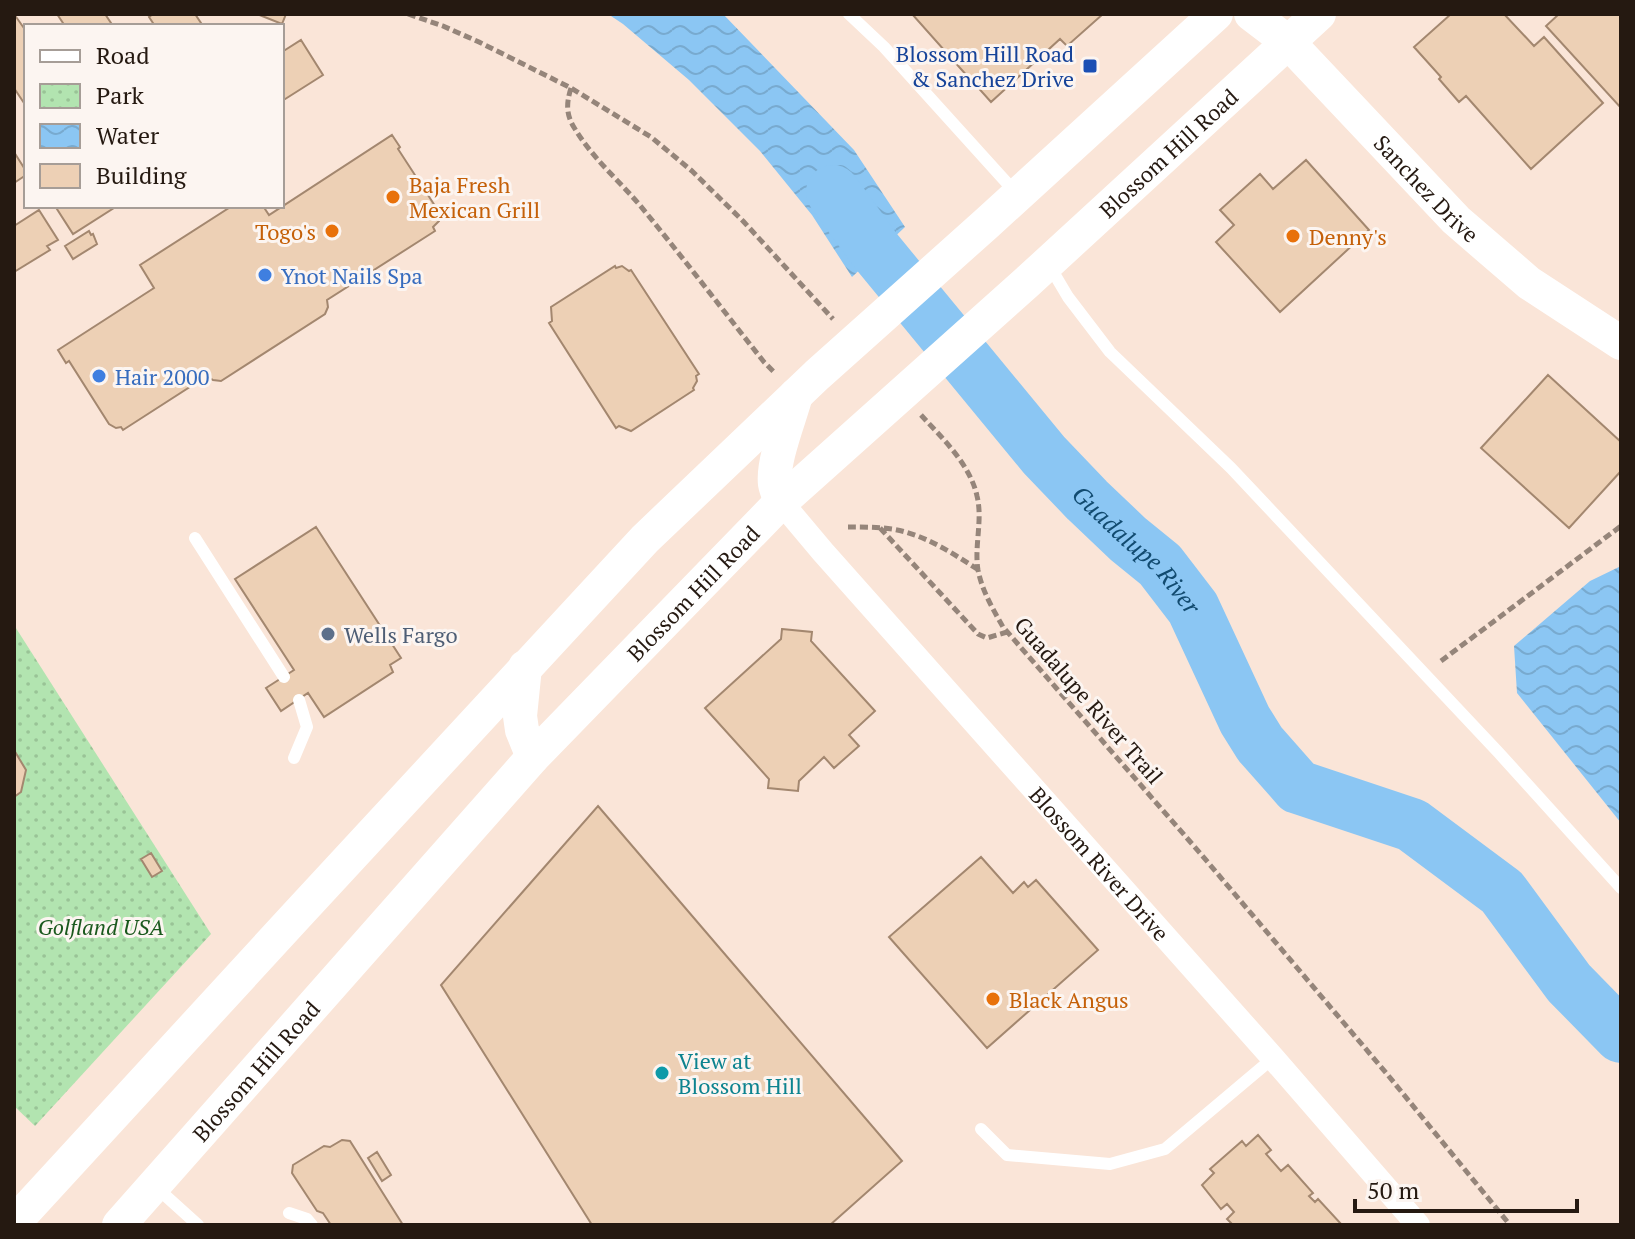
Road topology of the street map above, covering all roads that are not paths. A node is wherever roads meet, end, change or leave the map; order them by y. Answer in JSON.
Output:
{"nodes":[{"id":1,"x":849,"y":14,"type":"edge"},
{"id":2,"x":1216,"y":14,"type":"edge"},
{"id":3,"x":1251,"y":14,"type":"edge"},
{"id":4,"x":1319,"y":14,"type":"edge"},
{"id":5,"x":1288,"y":42,"type":"junction"},
{"id":6,"x":1017,"y":194,"type":"junction"},
{"id":7,"x":1037,"y":272,"type":"junction"},
{"id":8,"x":1621,"y":343,"type":"edge"},
{"id":9,"x":807,"y":384,"type":"junction"},
{"id":10,"x":781,"y":502,"type":"junction"},
{"id":11,"x":195,"y":538,"type":"dead end"},
{"id":12,"x":525,"y":667,"type":"junction"},
{"id":13,"x":284,"y":677,"type":"dead end"},
{"id":14,"x":299,"y":700,"type":"dead end"},
{"id":15,"x":533,"y":757,"type":"junction"},
{"id":16,"x":294,"y":758,"type":"dead end"},
{"id":17,"x":1621,"y":888,"type":"edge"},
{"id":18,"x":1273,"y":1058,"type":"junction"},
{"id":19,"x":981,"y":1129,"type":"dead end"},
{"id":20,"x":154,"y":1186,"type":"junction"},
{"id":21,"x":21,"y":1211,"type":"edge"},
{"id":22,"x":289,"y":1213,"type":"dead end"},
{"id":23,"x":119,"y":1225,"type":"edge"},
{"id":24,"x":198,"y":1225,"type":"edge"},
{"id":25,"x":312,"y":1225,"type":"edge"},
{"id":26,"x":1418,"y":1225,"type":"edge"}],
"edges":[{"from":1,"to":6,"type":"lane"},
{"from":2,"to":6,"type":"main road"},
{"from":3,"to":5,"type":"main road","name":"Sanchez Drive"},
{"from":4,"to":5,"type":"main road","name":"Blossom Hill Road"},
{"from":5,"to":7,"type":"main road","name":"Blossom Hill Road"},
{"from":5,"to":8,"type":"main road","name":"Sanchez Drive"},
{"from":6,"to":9,"type":"main road"},
{"from":7,"to":10,"type":"main road","name":"Blossom Hill Road"},
{"from":7,"to":17,"type":"lane"},
{"from":9,"to":10,"type":"main road"},
{"from":9,"to":12,"type":"main road"},
{"from":10,"to":15,"type":"main road","name":"Blossom Hill Road"},
{"from":10,"to":18,"type":"street","name":"Blossom River Drive"},
{"from":11,"to":13,"type":"lane"},
{"from":12,"to":15,"type":"main road"},
{"from":12,"to":21,"type":"main road"},
{"from":14,"to":16,"type":"lane"},
{"from":15,"to":20,"type":"main road","name":"Blossom Hill Road"},
{"from":18,"to":19,"type":"lane"},
{"from":18,"to":26,"type":"street","name":"Blossom River Drive"},
{"from":20,"to":23,"type":"main road","name":"Blossom Hill Road"},
{"from":20,"to":24,"type":"lane"},
{"from":22,"to":25,"type":"lane"}]}
